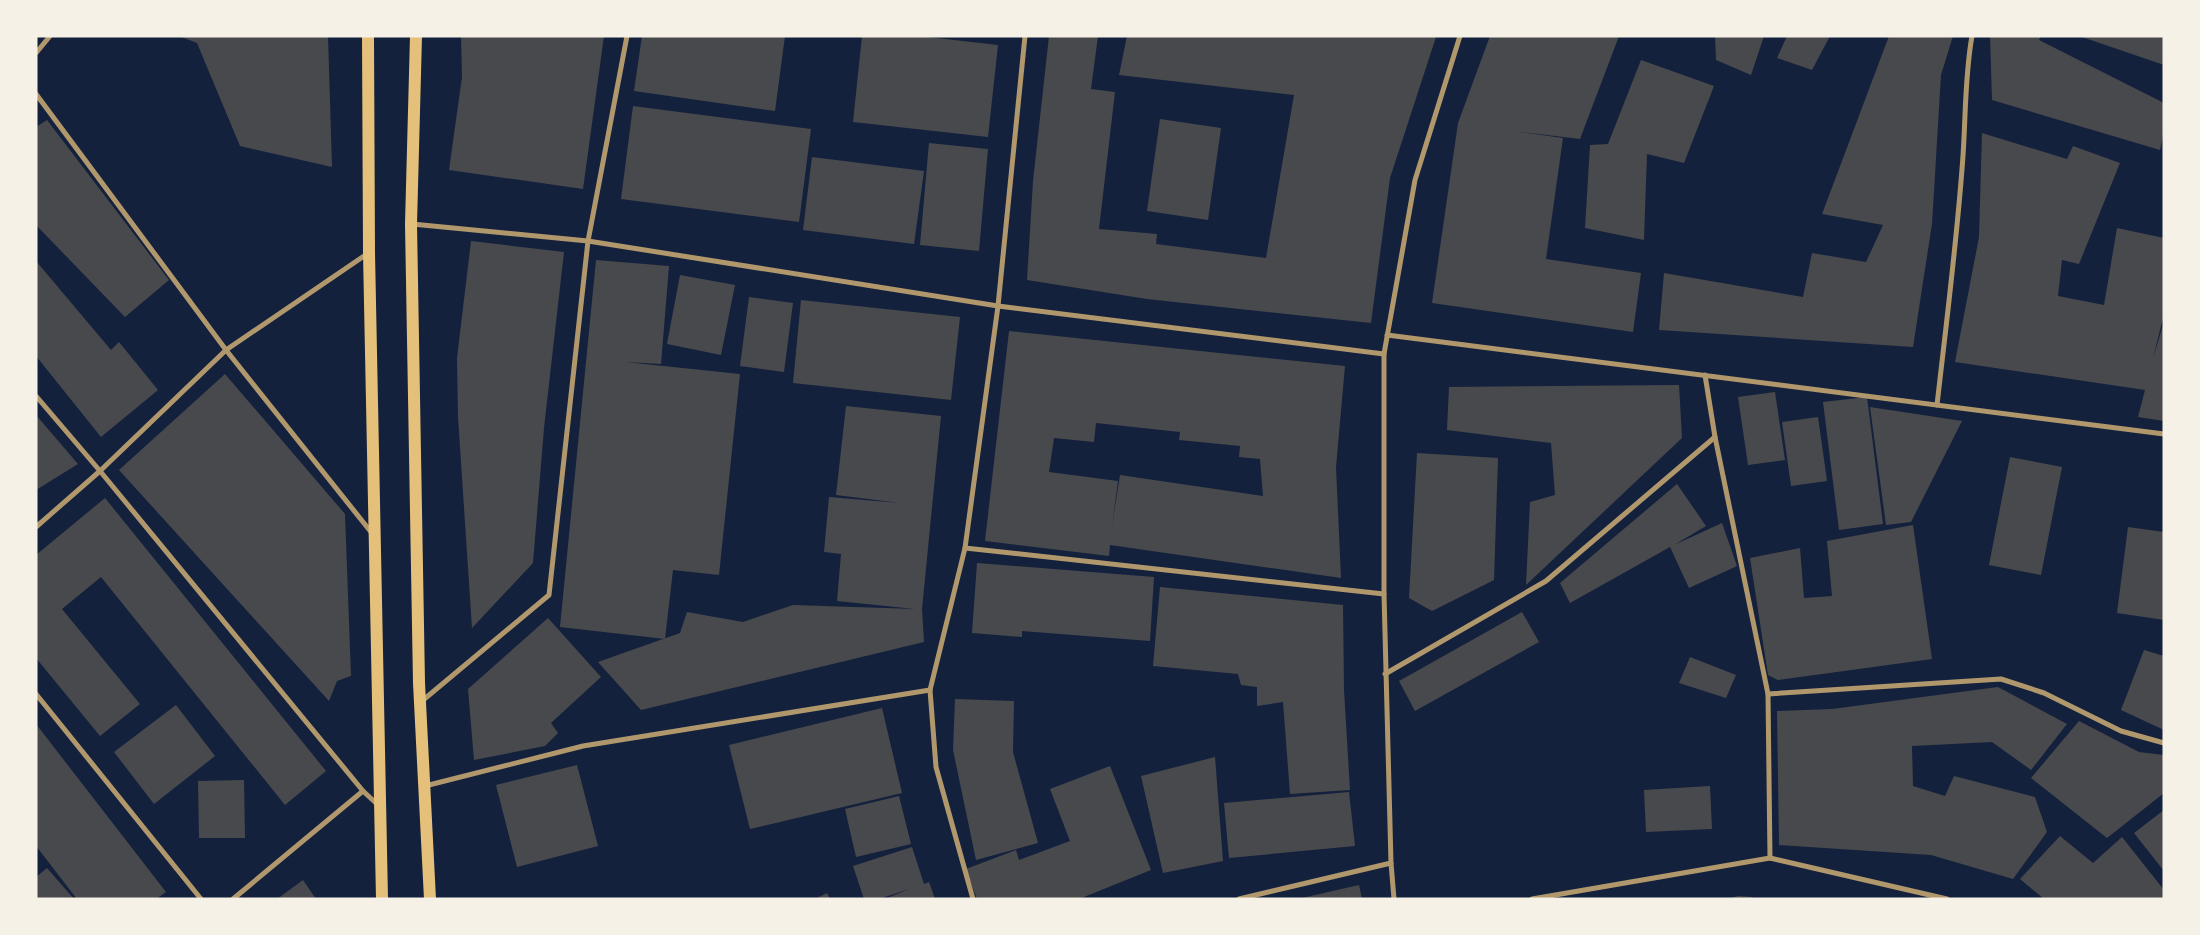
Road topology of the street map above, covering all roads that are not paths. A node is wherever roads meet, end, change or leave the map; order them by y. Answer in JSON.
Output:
{"nodes":[{"id":1,"x":50,"y":36,"type":"edge"},
{"id":2,"x":368,"y":36,"type":"edge"},
{"id":3,"x":416,"y":36,"type":"edge"},
{"id":4,"x":627,"y":36,"type":"edge"},
{"id":5,"x":1025,"y":36,"type":"edge"},
{"id":6,"x":1460,"y":36,"type":"edge"},
{"id":7,"x":1972,"y":36,"type":"edge"},
{"id":8,"x":36,"y":53,"type":"edge"},
{"id":9,"x":36,"y":94,"type":"edge"},
{"id":10,"x":411,"y":224,"type":"junction"},
{"id":11,"x":588,"y":241,"type":"junction"},
{"id":12,"x":369,"y":253,"type":"junction"},
{"id":13,"x":998,"y":306,"type":"junction"},
{"id":14,"x":1387,"y":335,"type":"junction"},
{"id":15,"x":226,"y":350,"type":"junction"},
{"id":16,"x":1384,"y":354,"type":"junction"},
{"id":17,"x":1705,"y":375,"type":"junction"},
{"id":18,"x":36,"y":396,"type":"edge"},
{"id":19,"x":1937,"y":404,"type":"junction"},
{"id":20,"x":2164,"y":434,"type":"edge"},
{"id":21,"x":1715,"y":437,"type":"junction"},
{"id":22,"x":100,"y":471,"type":"junction"},
{"id":23,"x":36,"y":527,"type":"edge"},
{"id":24,"x":374,"y":536,"type":"junction"},
{"id":25,"x":965,"y":548,"type":"junction"},
{"id":26,"x":1384,"y":594,"type":"junction"},
{"id":27,"x":1385,"y":674,"type":"junction"},
{"id":28,"x":930,"y":690,"type":"junction"},
{"id":29,"x":36,"y":694,"type":"edge"},
{"id":30,"x":1768,"y":694,"type":"junction"},
{"id":31,"x":420,"y":702,"type":"junction"},
{"id":32,"x":2164,"y":743,"type":"edge"},
{"id":33,"x":423,"y":786,"type":"junction"},
{"id":34,"x":363,"y":791,"type":"junction"},
{"id":35,"x":379,"y":806,"type":"junction"},
{"id":36,"x":1770,"y":858,"type":"junction"},
{"id":37,"x":1391,"y":863,"type":"junction"},
{"id":38,"x":200,"y":899,"type":"edge"},
{"id":39,"x":233,"y":899,"type":"edge"},
{"id":40,"x":382,"y":899,"type":"edge"},
{"id":41,"x":430,"y":899,"type":"edge"},
{"id":42,"x":973,"y":899,"type":"edge"},
{"id":43,"x":1239,"y":899,"type":"edge"},
{"id":44,"x":1394,"y":899,"type":"edge"},
{"id":45,"x":1532,"y":899,"type":"edge"},
{"id":46,"x":1947,"y":899,"type":"edge"}],
"edges":[{"from":1,"to":8,"type":"street"},
{"from":2,"to":12,"type":"main road"},
{"from":3,"to":10,"type":"main road"},
{"from":4,"to":11,"type":"street"},
{"from":5,"to":13,"type":"street"},
{"from":6,"to":14,"type":"street"},
{"from":7,"to":19,"type":"street"},
{"from":9,"to":15,"type":"street"},
{"from":10,"to":11,"type":"street"},
{"from":10,"to":31,"type":"main road"},
{"from":11,"to":13,"type":"street"},
{"from":11,"to":31,"type":"street"},
{"from":12,"to":15,"type":"street"},
{"from":12,"to":24,"type":"main road"},
{"from":13,"to":16,"type":"street"},
{"from":13,"to":25,"type":"street"},
{"from":14,"to":16,"type":"street"},
{"from":14,"to":17,"type":"street"},
{"from":15,"to":22,"type":"street"},
{"from":15,"to":24,"type":"street"},
{"from":16,"to":26,"type":"street"},
{"from":17,"to":19,"type":"street"},
{"from":17,"to":21,"type":"street"},
{"from":18,"to":22,"type":"street"},
{"from":19,"to":20,"type":"street"},
{"from":21,"to":27,"type":"street"},
{"from":21,"to":30,"type":"street"},
{"from":22,"to":23,"type":"street"},
{"from":22,"to":34,"type":"street"},
{"from":24,"to":35,"type":"main road"},
{"from":25,"to":26,"type":"street"},
{"from":25,"to":28,"type":"street"},
{"from":26,"to":27,"type":"street"},
{"from":27,"to":37,"type":"street"},
{"from":28,"to":33,"type":"street"},
{"from":28,"to":42,"type":"street"},
{"from":29,"to":38,"type":"street"},
{"from":30,"to":32,"type":"street"},
{"from":30,"to":36,"type":"street"},
{"from":31,"to":33,"type":"main road"},
{"from":33,"to":41,"type":"main road"},
{"from":34,"to":35,"type":"street"},
{"from":34,"to":39,"type":"street"},
{"from":35,"to":40,"type":"main road"},
{"from":36,"to":45,"type":"street"},
{"from":36,"to":46,"type":"street"},
{"from":37,"to":43,"type":"street"},
{"from":37,"to":44,"type":"street"}]}
